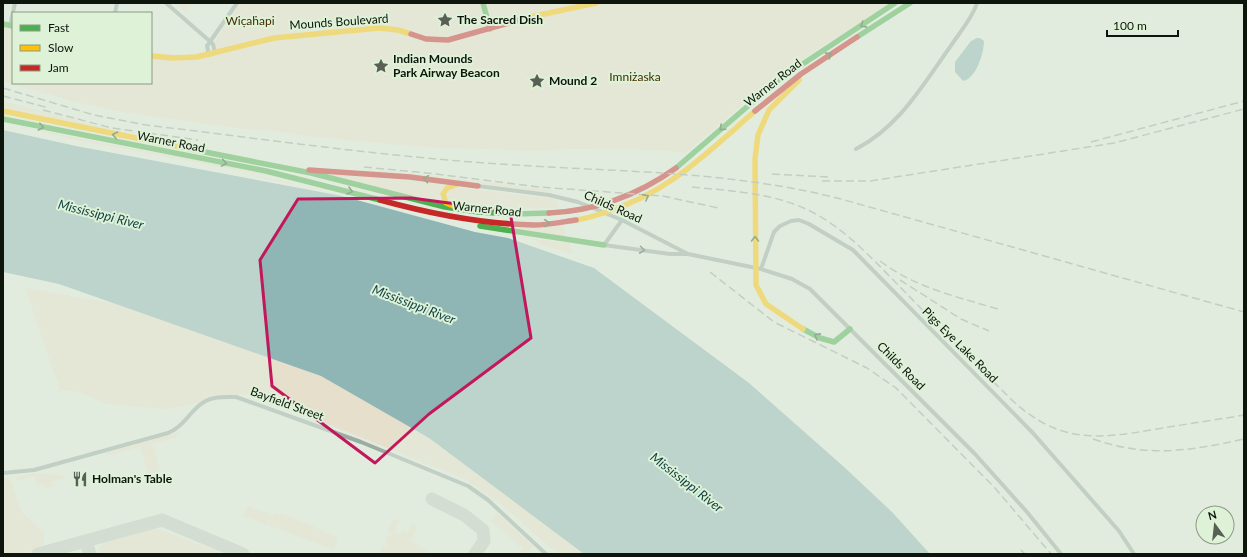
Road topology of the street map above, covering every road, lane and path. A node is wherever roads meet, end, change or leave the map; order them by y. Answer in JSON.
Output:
{"nodes":[{"id":1,"x":166,"y":3,"type":"edge"},
{"id":2,"x":237,"y":3,"type":"edge"},
{"id":3,"x":483,"y":3,"type":"edge"},
{"id":4,"x":596,"y":3,"type":"edge"},
{"id":5,"x":895,"y":3,"type":"edge"},
{"id":6,"x":910,"y":3,"type":"edge"},
{"id":7,"x":977,"y":3,"type":"edge"},
{"id":8,"x":3,"y":24,"type":"edge"},
{"id":9,"x":11,"y":26,"type":"edge"},
{"id":10,"x":490,"y":29,"type":"junction"},
{"id":11,"x":209,"y":42,"type":"junction"},
{"id":12,"x":215,"y":53,"type":"junction"},
{"id":13,"x":209,"y":55,"type":"junction"},
{"id":14,"x":152,"y":56,"type":"edge"},
{"id":15,"x":815,"y":64,"type":"junction"},
{"id":16,"x":3,"y":111,"type":"edge"},
{"id":17,"x":3,"y":119,"type":"edge"},
{"id":18,"x":856,"y":148,"type":"dead end"},
{"id":19,"x":276,"y":165,"type":"junction"},
{"id":20,"x":478,"y":186,"type":"junction"},
{"id":21,"x":432,"y":214,"type":"junction"},
{"id":22,"x":494,"y":214,"type":"junction"},
{"id":23,"x":622,"y":220,"type":"junction"},
{"id":24,"x":604,"y":245,"type":"junction"},
{"id":25,"x":688,"y":254,"type":"junction"},
{"id":26,"x":762,"y":269,"type":"junction"},
{"id":27,"x":850,"y":329,"type":"junction"},
{"id":28,"x":3,"y":473,"type":"edge"},
{"id":29,"x":546,"y":554,"type":"edge"},
{"id":30,"x":1061,"y":554,"type":"edge"},
{"id":31,"x":1134,"y":554,"type":"edge"}],
"edges":[{"from":1,"to":11,"type":"street"},
{"from":2,"to":11,"type":"street"},
{"from":3,"to":10,"type":"main road"},
{"from":4,"to":10,"type":"main road","name":"Mounds Boulevard"},
{"from":5,"to":22,"type":"main road","name":"Warner Road","one_way":true},
{"from":15,"to":6,"type":"main road","name":"Warner Road","one_way":true},
{"from":7,"to":18,"type":"street"},
{"from":8,"to":9,"type":"main road"},
{"from":10,"to":12,"type":"main road","name":"Mounds Boulevard"},
{"from":11,"to":12,"type":"street"},
{"from":11,"to":13,"type":"street"},
{"from":12,"to":13,"type":"main road","name":"Mounds Boulevard"},
{"from":13,"to":14,"type":"main road","name":"Mounds Boulevard"},
{"from":21,"to":15,"type":"main road","name":"Warner Road","one_way":true},
{"from":27,"to":15,"type":"main road","one_way":true},
{"from":19,"to":16,"type":"main road","name":"Warner Road","one_way":true},
{"from":17,"to":21,"type":"main road","name":"Warner Road","one_way":true},
{"from":20,"to":19,"type":"main road","one_way":true},
{"from":19,"to":22,"type":"main road","name":"Warner Road"},
{"from":20,"to":22,"type":"main road"},
{"from":20,"to":23,"type":"street","name":"Childs Road"},
{"from":21,"to":24,"type":"main road"},
{"from":23,"to":24,"type":"street"},
{"from":23,"to":25,"type":"street","name":"Childs Road"},
{"from":24,"to":25,"type":"street","name":"Childs Road","one_way":true},
{"from":25,"to":26,"type":"street","name":"Childs Road"},
{"from":26,"to":27,"type":"street","name":"Childs Road"},
{"from":26,"to":31,"type":"street","name":"Pigs Eye Lake Road"},
{"from":27,"to":30,"type":"street","name":"Childs Road"},
{"from":28,"to":29,"type":"street","name":"Bayfield Street"}]}
